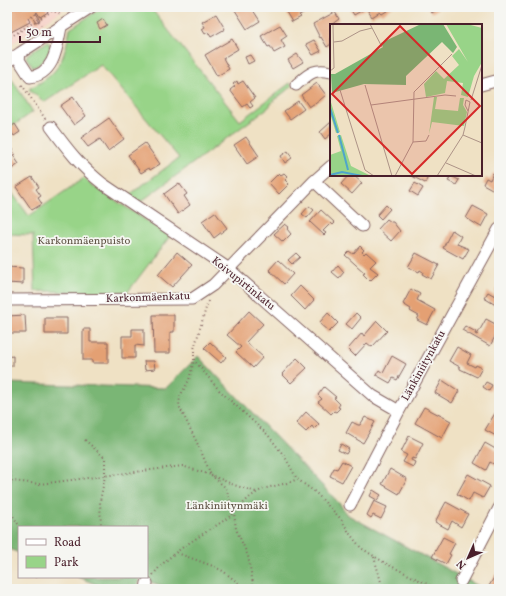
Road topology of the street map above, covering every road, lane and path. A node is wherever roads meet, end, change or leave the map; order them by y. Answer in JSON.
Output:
{"nodes":[{"id":1,"x":91,"y":7,"type":"edge"},
{"id":2,"x":34,"y":14,"type":"dead end"},
{"id":3,"x":65,"y":15,"type":"dead end"},
{"id":4,"x":38,"y":20,"type":"junction"},
{"id":5,"x":61,"y":27,"type":"junction"},
{"id":6,"x":43,"y":29,"type":"dead end"},
{"id":7,"x":7,"y":39,"type":"edge"},
{"id":8,"x":20,"y":53,"type":"junction"},
{"id":9,"x":7,"y":62,"type":"edge"},
{"id":10,"x":330,"y":72,"type":"edge"},
{"id":11,"x":499,"y":80,"type":"edge"},
{"id":12,"x":20,"y":82,"type":"dead end"},
{"id":13,"x":296,"y":85,"type":"dead end"},
{"id":14,"x":482,"y":86,"type":"edge"},
{"id":15,"x":51,"y":128,"type":"joint"},
{"id":16,"x":330,"y":167,"type":"edge"},
{"id":17,"x":314,"y":181,"type":"junction"},
{"id":18,"x":362,"y":226,"type":"dead end"},
{"id":19,"x":499,"y":229,"type":"edge"},
{"id":20,"x":229,"y":269,"type":"junction"},
{"id":21,"x":213,"y":285,"type":"junction"},
{"id":22,"x":7,"y":300,"type":"edge"},
{"id":23,"x":194,"y":360,"type":"junction"},
{"id":24,"x":399,"y":411,"type":"junction"},
{"id":25,"x":85,"y":440,"type":"dead end"},
{"id":26,"x":7,"y":465,"type":"edge"},
{"id":27,"x":211,"y":475,"type":"junction"},
{"id":28,"x":106,"y":476,"type":"junction"},
{"id":29,"x":297,"y":479,"type":"junction"},
{"id":30,"x":12,"y":481,"type":"junction"},
{"id":31,"x":7,"y":490,"type":"edge"},
{"id":32,"x":256,"y":492,"type":"junction"},
{"id":33,"x":350,"y":505,"type":"dead end"},
{"id":34,"x":7,"y":506,"type":"edge"},
{"id":35,"x":499,"y":508,"type":"edge"},
{"id":36,"x":234,"y":513,"type":"junction"},
{"id":37,"x":19,"y":526,"type":"edge"},
{"id":38,"x":101,"y":526,"type":"edge"},
{"id":39,"x":201,"y":535,"type":"junction"},
{"id":40,"x":202,"y":538,"type":"dead end"},
{"id":41,"x":177,"y":553,"type":"junction"},
{"id":42,"x":374,"y":556,"type":"junction"},
{"id":43,"x":461,"y":581,"type":"dead end"},
{"id":44,"x":146,"y":586,"type":"edge"},
{"id":45,"x":246,"y":589,"type":"edge"},
{"id":46,"x":254,"y":589,"type":"edge"},
{"id":47,"x":383,"y":589,"type":"edge"},
{"id":48,"x":437,"y":589,"type":"edge"}],
"edges":[{"from":1,"to":5,"type":"street"},
{"from":2,"to":4,"type":"path"},
{"from":3,"to":4,"type":"path"},
{"from":4,"to":6,"type":"path"},
{"from":4,"to":7,"type":"path"},
{"from":5,"to":8,"type":"street"},
{"from":5,"to":8,"type":"street"},
{"from":8,"to":9,"type":"street"},
{"from":10,"to":13,"type":"street"},
{"from":11,"to":14,"type":"street"},
{"from":12,"to":15,"type":"path"},
{"from":15,"to":20,"type":"street","name":"Koivupirtinkatu"},
{"from":16,"to":17,"type":"street","name":"Karkonmäenkatu"},
{"from":17,"to":18,"type":"street"},
{"from":17,"to":20,"type":"street","name":"Karkonmäenkatu"},
{"from":19,"to":24,"type":"street","name":"Länkiniitynkatu"},
{"from":20,"to":21,"type":"street","name":"Karkonmäenkatu"},
{"from":20,"to":24,"type":"street","name":"Koivupirtinkatu"},
{"from":21,"to":22,"type":"street","name":"Karkonmäenkatu"},
{"from":21,"to":23,"type":"path"},
{"from":23,"to":27,"type":"path"},
{"from":23,"to":29,"type":"path"},
{"from":24,"to":33,"type":"street","name":"Länkiniitynkatu"},
{"from":25,"to":28,"type":"path"},
{"from":26,"to":30,"type":"path"},
{"from":27,"to":28,"type":"path"},
{"from":27,"to":32,"type":"path"},
{"from":27,"to":36,"type":"path"},
{"from":28,"to":30,"type":"path"},
{"from":28,"to":38,"type":"path"},
{"from":29,"to":32,"type":"path"},
{"from":29,"to":42,"type":"path"},
{"from":30,"to":31,"type":"path"},
{"from":32,"to":36,"type":"path"},
{"from":34,"to":37,"type":"path"},
{"from":35,"to":43,"type":"street"},
{"from":36,"to":39,"type":"path"},
{"from":36,"to":46,"type":"path"},
{"from":39,"to":40,"type":"path"},
{"from":39,"to":41,"type":"path"},
{"from":41,"to":44,"type":"path"},
{"from":41,"to":45,"type":"path"},
{"from":42,"to":47,"type":"path"},
{"from":42,"to":48,"type":"path"}]}
